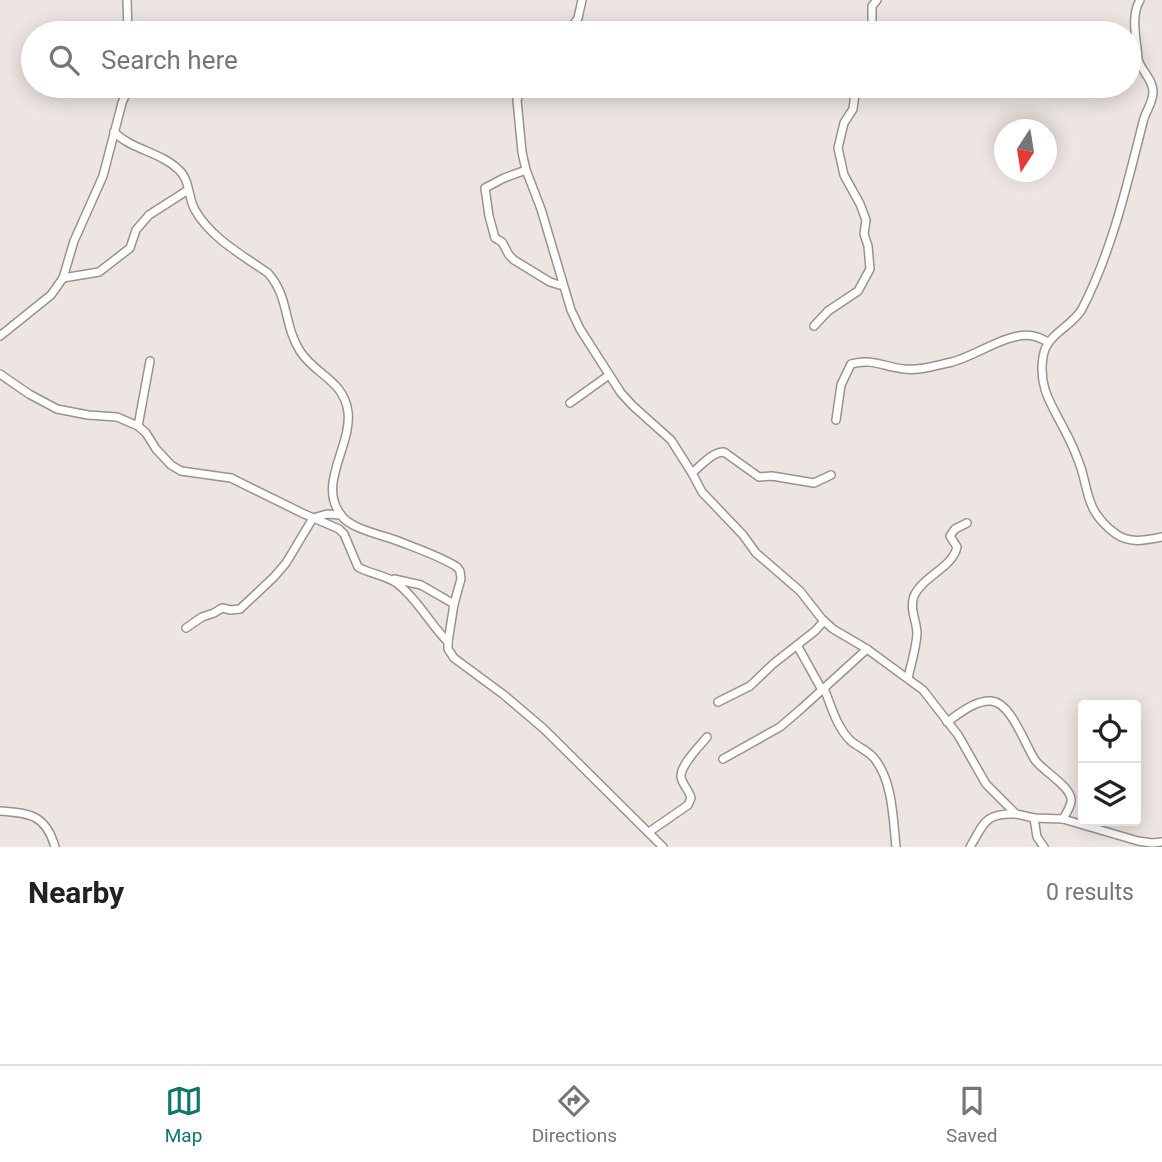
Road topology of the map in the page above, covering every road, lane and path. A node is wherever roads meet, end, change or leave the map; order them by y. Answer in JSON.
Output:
{"nodes":[{"id":1,"x":127,"y":0,"type":"edge"},
{"id":2,"x":582,"y":0,"type":"edge"},
{"id":3,"x":877,"y":0,"type":"edge"},
{"id":4,"x":1140,"y":0,"type":"edge"},
{"id":5,"x":128,"y":21,"type":"edge"},
{"id":6,"x":576,"y":21,"type":"edge"},
{"id":7,"x":872,"y":21,"type":"edge"},
{"id":8,"x":1135,"y":21,"type":"edge"},
{"id":9,"x":1141,"y":66,"type":"edge"},
{"id":10,"x":124,"y":98,"type":"edge"},
{"id":11,"x":518,"y":98,"type":"edge"},
{"id":12,"x":854,"y":98,"type":"edge"},
{"id":13,"x":117,"y":135,"type":"junction"},
{"id":14,"x":526,"y":170,"type":"junction"},
{"id":15,"x":188,"y":190,"type":"junction"},
{"id":16,"x":63,"y":278,"type":"junction"},
{"id":17,"x":563,"y":286,"type":"junction"},
{"id":18,"x":814,"y":326,"type":"dead end"},
{"id":19,"x":0,"y":336,"type":"edge"},
{"id":20,"x":1048,"y":342,"type":"junction"},
{"id":21,"x":150,"y":361,"type":"dead end"},
{"id":22,"x":0,"y":374,"type":"edge"},
{"id":23,"x":608,"y":375,"type":"junction"},
{"id":24,"x":570,"y":403,"type":"dead end"},
{"id":25,"x":836,"y":420,"type":"dead end"},
{"id":26,"x":138,"y":426,"type":"junction"},
{"id":27,"x":692,"y":473,"type":"junction"},
{"id":28,"x":831,"y":475,"type":"dead end"},
{"id":29,"x":341,"y":515,"type":"junction"},
{"id":30,"x":313,"y":518,"type":"junction"},
{"id":31,"x":967,"y":523,"type":"dead end"},
{"id":32,"x":1162,"y":537,"type":"edge"},
{"id":33,"x":389,"y":579,"type":"junction"},
{"id":34,"x":454,"y":604,"type":"junction"},
{"id":35,"x":824,"y":621,"type":"junction"},
{"id":36,"x":186,"y":628,"type":"dead end"},
{"id":37,"x":448,"y":642,"type":"junction"},
{"id":38,"x":797,"y":645,"type":"junction"},
{"id":39,"x":867,"y":649,"type":"junction"},
{"id":40,"x":908,"y":678,"type":"junction"},
{"id":41,"x":823,"y":689,"type":"junction"},
{"id":42,"x":718,"y":702,"type":"dead end"},
{"id":43,"x":947,"y":722,"type":"junction"},
{"id":44,"x":707,"y":737,"type":"dead end"},
{"id":45,"x":723,"y":759,"type":"dead end"},
{"id":46,"x":0,"y":811,"type":"edge"},
{"id":47,"x":1016,"y":814,"type":"junction"},
{"id":48,"x":1034,"y":818,"type":"junction"},
{"id":49,"x":1063,"y":819,"type":"junction"},
{"id":50,"x":649,"y":832,"type":"junction"},
{"id":51,"x":1162,"y":842,"type":"edge"},
{"id":52,"x":972,"y":846,"type":"edge"},
{"id":53,"x":55,"y":847,"type":"edge"},
{"id":54,"x":663,"y":847,"type":"edge"},
{"id":55,"x":896,"y":847,"type":"edge"},
{"id":56,"x":1044,"y":847,"type":"edge"}],
"edges":[{"from":1,"to":5,"type":"street"},
{"from":2,"to":6,"type":"street"},
{"from":3,"to":7,"type":"street"},
{"from":4,"to":8,"type":"street"},
{"from":9,"to":20,"type":"street"},
{"from":10,"to":13,"type":"street"},
{"from":11,"to":14,"type":"street"},
{"from":12,"to":18,"type":"street"},
{"from":13,"to":15,"type":"street"},
{"from":13,"to":16,"type":"street"},
{"from":14,"to":17,"type":"street"},
{"from":14,"to":17,"type":"street"},
{"from":15,"to":16,"type":"street"},
{"from":15,"to":29,"type":"street"},
{"from":16,"to":19,"type":"street"},
{"from":17,"to":23,"type":"street"},
{"from":20,"to":25,"type":"street"},
{"from":20,"to":32,"type":"street"},
{"from":21,"to":26,"type":"street"},
{"from":22,"to":26,"type":"street"},
{"from":23,"to":24,"type":"street"},
{"from":23,"to":27,"type":"street"},
{"from":26,"to":30,"type":"street"},
{"from":27,"to":28,"type":"street"},
{"from":27,"to":35,"type":"street"},
{"from":29,"to":30,"type":"street"},
{"from":29,"to":34,"type":"street"},
{"from":30,"to":33,"type":"street"},
{"from":30,"to":36,"type":"street"},
{"from":31,"to":40,"type":"street"},
{"from":33,"to":34,"type":"street"},
{"from":33,"to":37,"type":"street"},
{"from":34,"to":37,"type":"street"},
{"from":35,"to":38,"type":"street"},
{"from":35,"to":39,"type":"street"},
{"from":37,"to":50,"type":"street"},
{"from":38,"to":41,"type":"street"},
{"from":38,"to":42,"type":"street"},
{"from":39,"to":40,"type":"street"},
{"from":39,"to":41,"type":"street"},
{"from":40,"to":43,"type":"street"},
{"from":41,"to":45,"type":"street"},
{"from":41,"to":55,"type":"street"},
{"from":43,"to":47,"type":"street"},
{"from":43,"to":49,"type":"street"},
{"from":44,"to":50,"type":"street"},
{"from":46,"to":53,"type":"street"},
{"from":47,"to":48,"type":"street"},
{"from":47,"to":52,"type":"street"},
{"from":48,"to":49,"type":"street"},
{"from":48,"to":56,"type":"street"},
{"from":49,"to":51,"type":"street"},
{"from":50,"to":54,"type":"street"}]}
